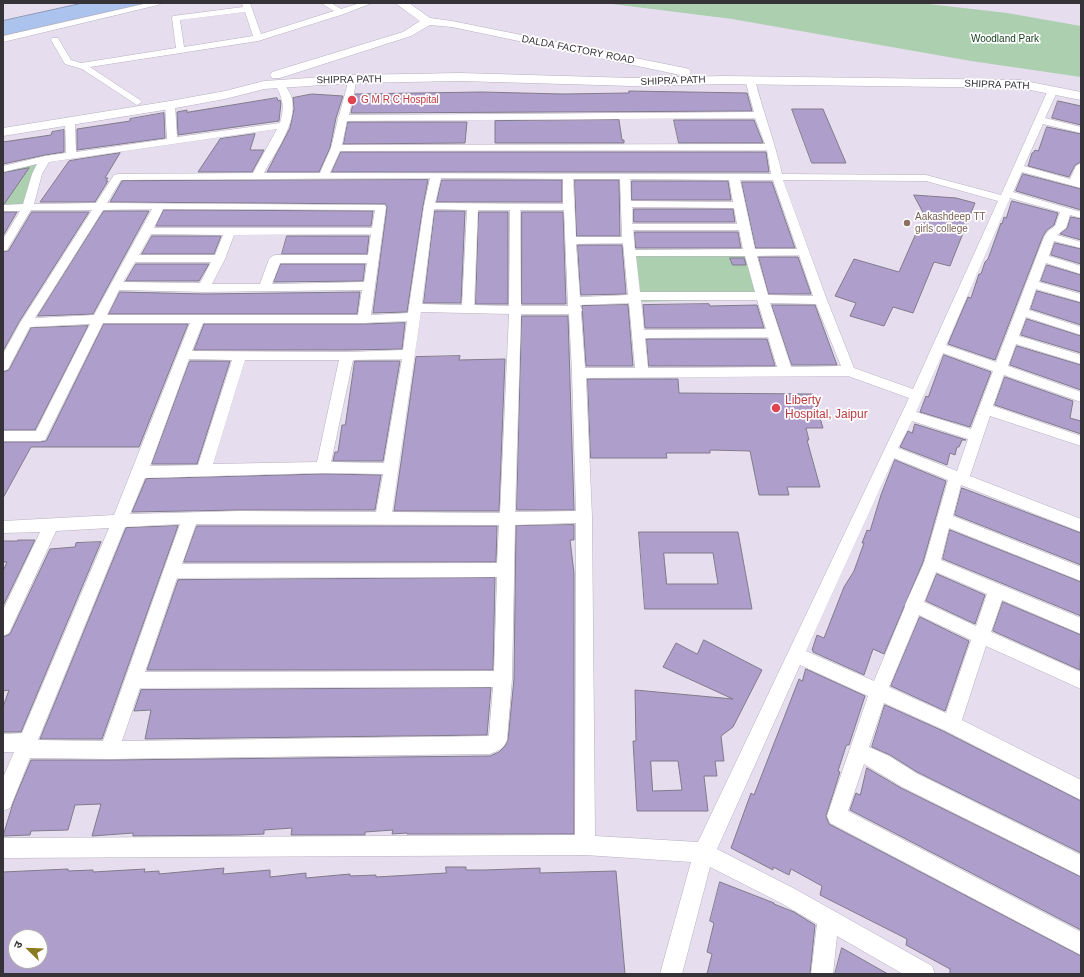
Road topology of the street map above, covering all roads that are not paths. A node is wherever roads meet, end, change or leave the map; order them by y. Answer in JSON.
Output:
{"nodes":[{"id":1,"x":158,"y":3,"type":"edge"},
{"id":2,"x":325,"y":3,"type":"edge"},
{"id":3,"x":368,"y":3,"type":"edge"},
{"id":4,"x":401,"y":3,"type":"edge"},
{"id":5,"x":412,"y":3,"type":"edge"},
{"id":6,"x":246,"y":6,"type":"edge"},
{"id":7,"x":341,"y":12,"type":"junction"},
{"id":8,"x":433,"y":21,"type":"junction"},
{"id":9,"x":258,"y":38,"type":"junction"},
{"id":10,"x":3,"y":39,"type":"edge"},
{"id":11,"x":55,"y":40,"type":"dead end"},
{"id":12,"x":180,"y":49,"type":"junction"},
{"id":13,"x":640,"y":63,"type":"junction"},
{"id":14,"x":86,"y":66,"type":"junction"},
{"id":15,"x":353,"y":79,"type":"junction"},
{"id":16,"x":718,"y":80,"type":"junction"},
{"id":17,"x":750,"y":80,"type":"junction"},
{"id":18,"x":633,"y":82,"type":"junction"},
{"id":19,"x":258,"y":84,"type":"junction"},
{"id":20,"x":280,"y":84,"type":"junction"},
{"id":21,"x":1053,"y":90,"type":"junction"},
{"id":22,"x":1081,"y":96,"type":"edge"},
{"id":23,"x":137,"y":102,"type":"junction"},
{"id":24,"x":170,"y":105,"type":"junction"},
{"id":25,"x":759,"y":115,"type":"junction"},
{"id":26,"x":342,"y":118,"type":"junction"},
{"id":27,"x":1040,"y":120,"type":"junction"},
{"id":28,"x":70,"y":122,"type":"junction"},
{"id":29,"x":3,"y":124,"type":"edge"},
{"id":30,"x":283,"y":125,"type":"junction"},
{"id":31,"x":1081,"y":130,"type":"edge"},
{"id":32,"x":3,"y":132,"type":"edge"},
{"id":33,"x":172,"y":141,"type":"junction"},
{"id":34,"x":771,"y":147,"type":"junction"},
{"id":35,"x":336,"y":148,"type":"junction"},
{"id":36,"x":71,"y":156,"type":"junction"},
{"id":37,"x":44,"y":159,"type":"junction"},
{"id":38,"x":1081,"y":166,"type":"edge"},
{"id":39,"x":1018,"y":168,"type":"junction"},
{"id":40,"x":3,"y":169,"type":"edge"},
{"id":41,"x":324,"y":175,"type":"junction"},
{"id":42,"x":436,"y":175,"type":"junction"},
{"id":43,"x":257,"y":176,"type":"junction"},
{"id":44,"x":568,"y":176,"type":"junction"},
{"id":45,"x":625,"y":176,"type":"junction"},
{"id":46,"x":734,"y":176,"type":"junction"},
{"id":47,"x":776,"y":177,"type":"junction"},
{"id":48,"x":1078,"y":184,"type":"edge"},
{"id":49,"x":1006,"y":197,"type":"junction"},
{"id":50,"x":627,"y":204,"type":"junction"},
{"id":51,"x":738,"y":205,"type":"junction"},
{"id":52,"x":100,"y":206,"type":"junction"},
{"id":53,"x":159,"y":206,"type":"junction"},
{"id":54,"x":429,"y":206,"type":"junction"},
{"id":55,"x":28,"y":207,"type":"junction"},
{"id":56,"x":515,"y":207,"type":"junction"},
{"id":57,"x":569,"y":207,"type":"junction"},
{"id":58,"x":3,"y":208,"type":"edge"},
{"id":59,"x":474,"y":208,"type":"junction"},
{"id":60,"x":1066,"y":211,"type":"junction"},
{"id":61,"x":1081,"y":215,"type":"edge"},
{"id":62,"x":627,"y":227,"type":"junction"},
{"id":63,"x":743,"y":227,"type":"junction"},
{"id":64,"x":147,"y":231,"type":"junction"},
{"id":65,"x":230,"y":232,"type":"junction"},
{"id":66,"x":378,"y":232,"type":"junction"},
{"id":67,"x":1050,"y":237,"type":"junction"},
{"id":68,"x":628,"y":240,"type":"junction"},
{"id":69,"x":570,"y":241,"type":"junction"},
{"id":70,"x":5,"y":243,"type":"edge"},
{"id":71,"x":1081,"y":245,"type":"edge"},
{"id":72,"x":803,"y":252,"type":"junction"},
{"id":73,"x":630,"y":253,"type":"junction"},
{"id":74,"x":750,"y":253,"type":"junction"},
{"id":75,"x":132,"y":258,"type":"junction"},
{"id":76,"x":1043,"y":258,"type":"junction"},
{"id":77,"x":219,"y":259,"type":"junction"},
{"id":78,"x":373,"y":259,"type":"junction"},
{"id":79,"x":1081,"y":270,"type":"edge"},
{"id":80,"x":1033,"y":284,"type":"junction"},
{"id":81,"x":115,"y":286,"type":"junction"},
{"id":82,"x":370,"y":286,"type":"junction"},
{"id":83,"x":204,"y":288,"type":"junction"},
{"id":84,"x":265,"y":288,"type":"junction"},
{"id":85,"x":635,"y":297,"type":"junction"},
{"id":86,"x":762,"y":298,"type":"junction"},
{"id":87,"x":1081,"y":298,"type":"edge"},
{"id":88,"x":821,"y":300,"type":"junction"},
{"id":89,"x":575,"y":305,"type":"junction"},
{"id":90,"x":468,"y":310,"type":"junction"},
{"id":91,"x":515,"y":310,"type":"junction"},
{"id":92,"x":1022,"y":312,"type":"junction"},
{"id":93,"x":414,"y":313,"type":"junction"},
{"id":94,"x":99,"y":319,"type":"junction"},
{"id":95,"x":198,"y":319,"type":"junction"},
{"id":96,"x":364,"y":319,"type":"junction"},
{"id":97,"x":26,"y":323,"type":"junction"},
{"id":98,"x":1081,"y":330,"type":"edge"},
{"id":99,"x":774,"y":333,"type":"junction"},
{"id":100,"x":639,"y":334,"type":"junction"},
{"id":101,"x":1012,"y":338,"type":"junction"},
{"id":102,"x":938,"y":347,"type":"junction"},
{"id":103,"x":409,"y":354,"type":"junction"},
{"id":104,"x":185,"y":355,"type":"junction"},
{"id":105,"x":240,"y":355,"type":"junction"},
{"id":106,"x":347,"y":356,"type":"junction"},
{"id":107,"x":1081,"y":360,"type":"edge"},
{"id":108,"x":3,"y":366,"type":"edge"},
{"id":109,"x":785,"y":370,"type":"junction"},
{"id":110,"x":1001,"y":370,"type":"junction"},
{"id":111,"x":849,"y":371,"type":"junction"},
{"id":112,"x":642,"y":372,"type":"junction"},
{"id":113,"x":579,"y":373,"type":"junction"},
{"id":114,"x":917,"y":396,"type":"junction"},
{"id":115,"x":1081,"y":397,"type":"edge"},
{"id":116,"x":985,"y":409,"type":"junction"},
{"id":117,"x":908,"y":415,"type":"junction"},
{"id":118,"x":3,"y":436,"type":"edge"},
{"id":119,"x":976,"y":436,"type":"junction"},
{"id":120,"x":1081,"y":442,"type":"edge"},
{"id":121,"x":890,"y":451,"type":"junction"},
{"id":122,"x":323,"y":467,"type":"junction"},
{"id":123,"x":390,"y":469,"type":"junction"},
{"id":124,"x":204,"y":470,"type":"junction"},
{"id":125,"x":140,"y":472,"type":"junction"},
{"id":126,"x":959,"y":478,"type":"junction"},
{"id":127,"x":584,"y":516,"type":"junction"},
{"id":128,"x":190,"y":518,"type":"junction"},
{"id":129,"x":383,"y":519,"type":"junction"},
{"id":130,"x":119,"y":520,"type":"junction"},
{"id":131,"x":507,"y":520,"type":"junction"},
{"id":132,"x":945,"y":520,"type":"junction"},
{"id":133,"x":50,"y":526,"type":"junction"},
{"id":134,"x":1081,"y":526,"type":"edge"},
{"id":135,"x":3,"y":527,"type":"edge"},
{"id":136,"x":932,"y":563,"type":"junction"},
{"id":137,"x":505,"y":570,"type":"junction"},
{"id":138,"x":172,"y":571,"type":"junction"},
{"id":139,"x":1081,"y":574,"type":"edge"},
{"id":140,"x":997,"y":590,"type":"junction"},
{"id":141,"x":913,"y":605,"type":"junction"},
{"id":142,"x":1081,"y":626,"type":"edge"},
{"id":143,"x":3,"y":628,"type":"edge"},
{"id":144,"x":982,"y":635,"type":"junction"},
{"id":145,"x":797,"y":655,"type":"junction"},
{"id":146,"x":504,"y":679,"type":"junction"},
{"id":147,"x":133,"y":680,"type":"junction"},
{"id":148,"x":1081,"y":681,"type":"edge"},
{"id":149,"x":879,"y":690,"type":"junction"},
{"id":150,"x":951,"y":724,"type":"junction"},
{"id":151,"x":3,"y":743,"type":"edge"},
{"id":152,"x":26,"y":745,"type":"junction"},
{"id":153,"x":109,"y":750,"type":"junction"},
{"id":154,"x":858,"y":751,"type":"junction"},
{"id":155,"x":1081,"y":790,"type":"edge"},
{"id":156,"x":3,"y":802,"type":"edge"},
{"id":157,"x":585,"y":845,"type":"junction"},
{"id":158,"x":3,"y":848,"type":"edge"},
{"id":159,"x":704,"y":853,"type":"junction"},
{"id":160,"x":1081,"y":866,"type":"edge"},
{"id":161,"x":828,"y":919,"type":"junction"},
{"id":162,"x":1081,"y":944,"type":"edge"},
{"id":163,"x":671,"y":974,"type":"edge"},
{"id":164,"x":822,"y":974,"type":"edge"},
{"id":165,"x":924,"y":974,"type":"edge"}],
"edges":[{"from":1,"to":10,"type":"street"},
{"from":2,"to":7,"type":"street"},
{"from":3,"to":7,"type":"street"},
{"from":4,"to":8,"type":"street","name":"DALDA FACTORY ROAD"},
{"from":5,"to":8,"type":"street","name":"DALDA FACTORY ROAD"},
{"from":6,"to":9,"type":"street"},
{"from":6,"to":12,"type":"street"},
{"from":7,"to":9,"type":"street"},
{"from":8,"to":13,"type":"street","name":"DALDA FACTORY ROAD"},
{"from":8,"to":19,"type":"street"},
{"from":9,"to":12,"type":"street"},
{"from":11,"to":14,"type":"street"},
{"from":12,"to":14,"type":"street"},
{"from":13,"to":16,"type":"street","name":"DALDA FACTORY ROAD"},
{"from":13,"to":18,"type":"street"},
{"from":14,"to":23,"type":"street"},
{"from":15,"to":18,"type":"street","name":"SHIPRA PATH"},
{"from":15,"to":20,"type":"street","name":"SHIPRA PATH"},
{"from":15,"to":26,"type":"street"},
{"from":16,"to":17,"type":"street","name":"SHIPRA PATH"},
{"from":16,"to":18,"type":"street","name":"SHIPRA PATH"},
{"from":17,"to":21,"type":"street","name":"SHIPRA PATH"},
{"from":17,"to":25,"type":"street"},
{"from":19,"to":20,"type":"street","name":"SHIPRA PATH"},
{"from":19,"to":23,"type":"street","name":"SHIPRA PATH"},
{"from":19,"to":24,"type":"street","name":"SHIPRA PATH"},
{"from":20,"to":30,"type":"street"},
{"from":21,"to":22,"type":"street","name":"SHIPRA PATH"},
{"from":21,"to":27,"type":"street"},
{"from":23,"to":29,"type":"street","name":"SHIPRA PATH"},
{"from":24,"to":28,"type":"street","name":"SHIPRA PATH"},
{"from":24,"to":33,"type":"street"},
{"from":25,"to":26,"type":"street"},
{"from":25,"to":34,"type":"street"},
{"from":26,"to":35,"type":"street"},
{"from":27,"to":31,"type":"street"},
{"from":27,"to":39,"type":"street"},
{"from":28,"to":32,"type":"street","name":"SHIPRA PATH"},
{"from":28,"to":36,"type":"street"},
{"from":30,"to":33,"type":"street"},
{"from":30,"to":43,"type":"street"},
{"from":33,"to":36,"type":"street"},
{"from":34,"to":35,"type":"street"},
{"from":34,"to":47,"type":"street"},
{"from":35,"to":41,"type":"street"},
{"from":36,"to":37,"type":"street"},
{"from":37,"to":40,"type":"street"},
{"from":37,"to":55,"type":"street"},
{"from":38,"to":48,"type":"street"},
{"from":39,"to":48,"type":"street"},
{"from":39,"to":49,"type":"street"},
{"from":41,"to":42,"type":"street"},
{"from":41,"to":43,"type":"street"},
{"from":42,"to":44,"type":"street"},
{"from":42,"to":54,"type":"street"},
{"from":43,"to":52,"type":"street"},
{"from":44,"to":45,"type":"street"},
{"from":44,"to":57,"type":"street"},
{"from":45,"to":46,"type":"street"},
{"from":45,"to":50,"type":"street"},
{"from":46,"to":47,"type":"street"},
{"from":46,"to":51,"type":"street"},
{"from":47,"to":49,"type":"street"},
{"from":47,"to":72,"type":"street"},
{"from":49,"to":60,"type":"street"},
{"from":49,"to":102,"type":"street"},
{"from":50,"to":51,"type":"street"},
{"from":50,"to":62,"type":"street"},
{"from":51,"to":63,"type":"street"},
{"from":52,"to":53,"type":"street"},
{"from":52,"to":55,"type":"street"},
{"from":52,"to":97,"type":"street"},
{"from":53,"to":64,"type":"street"},
{"from":53,"to":66,"type":"street"},
{"from":54,"to":59,"type":"street"},
{"from":54,"to":93,"type":"street"},
{"from":55,"to":58,"type":"street"},
{"from":55,"to":70,"type":"street"},
{"from":56,"to":57,"type":"street"},
{"from":56,"to":59,"type":"street"},
{"from":56,"to":91,"type":"street"},
{"from":57,"to":69,"type":"street"},
{"from":59,"to":90,"type":"street"},
{"from":60,"to":61,"type":"street"},
{"from":60,"to":67,"type":"street"},
{"from":62,"to":63,"type":"street"},
{"from":62,"to":68,"type":"street"},
{"from":63,"to":74,"type":"street"},
{"from":64,"to":65,"type":"street"},
{"from":64,"to":75,"type":"street"},
{"from":65,"to":66,"type":"street"},
{"from":65,"to":77,"type":"street"},
{"from":66,"to":78,"type":"street"},
{"from":67,"to":71,"type":"street"},
{"from":67,"to":76,"type":"street"},
{"from":68,"to":69,"type":"street"},
{"from":68,"to":73,"type":"street"},
{"from":69,"to":89,"type":"street"},
{"from":72,"to":74,"type":"street"},
{"from":72,"to":88,"type":"street"},
{"from":73,"to":74,"type":"street"},
{"from":73,"to":85,"type":"street"},
{"from":74,"to":86,"type":"street"},
{"from":75,"to":77,"type":"street"},
{"from":75,"to":81,"type":"street"},
{"from":76,"to":79,"type":"street"},
{"from":76,"to":80,"type":"street"},
{"from":77,"to":83,"type":"street"},
{"from":78,"to":82,"type":"street"},
{"from":78,"to":84,"type":"street"},
{"from":80,"to":87,"type":"street"},
{"from":80,"to":92,"type":"street"},
{"from":81,"to":83,"type":"street"},
{"from":81,"to":94,"type":"street"},
{"from":82,"to":84,"type":"street"},
{"from":82,"to":96,"type":"street"},
{"from":83,"to":84,"type":"street"},
{"from":85,"to":86,"type":"street"},
{"from":85,"to":89,"type":"street"},
{"from":85,"to":100,"type":"street"},
{"from":86,"to":88,"type":"street"},
{"from":86,"to":99,"type":"street"},
{"from":88,"to":111,"type":"street"},
{"from":89,"to":91,"type":"street"},
{"from":89,"to":113,"type":"street"},
{"from":90,"to":91,"type":"street"},
{"from":90,"to":93,"type":"street"},
{"from":91,"to":131,"type":"street"},
{"from":92,"to":98,"type":"street"},
{"from":92,"to":101,"type":"street"},
{"from":93,"to":96,"type":"street"},
{"from":93,"to":103,"type":"street"},
{"from":94,"to":95,"type":"street"},
{"from":94,"to":97,"type":"street"},
{"from":94,"to":118,"type":"street"},
{"from":95,"to":96,"type":"street"},
{"from":95,"to":104,"type":"street"},
{"from":97,"to":108,"type":"street"},
{"from":99,"to":100,"type":"street"},
{"from":99,"to":109,"type":"street"},
{"from":100,"to":112,"type":"street"},
{"from":101,"to":107,"type":"street"},
{"from":101,"to":110,"type":"street"},
{"from":102,"to":110,"type":"street"},
{"from":102,"to":114,"type":"street"},
{"from":103,"to":106,"type":"street"},
{"from":103,"to":123,"type":"street"},
{"from":104,"to":105,"type":"street"},
{"from":104,"to":125,"type":"street"},
{"from":105,"to":106,"type":"street"},
{"from":105,"to":124,"type":"street"},
{"from":106,"to":122,"type":"street"},
{"from":109,"to":111,"type":"street"},
{"from":109,"to":112,"type":"street"},
{"from":110,"to":115,"type":"street"},
{"from":110,"to":116,"type":"street"},
{"from":111,"to":114,"type":"street"},
{"from":112,"to":113,"type":"street"},
{"from":113,"to":127,"type":"street"},
{"from":114,"to":117,"type":"street"},
{"from":116,"to":119,"type":"street"},
{"from":116,"to":120,"type":"street"},
{"from":117,"to":119,"type":"street"},
{"from":117,"to":121,"type":"street"},
{"from":119,"to":126,"type":"street"},
{"from":121,"to":126,"type":"street"},
{"from":121,"to":145,"type":"street"},
{"from":122,"to":123,"type":"street"},
{"from":122,"to":124,"type":"street"},
{"from":123,"to":129,"type":"street"},
{"from":124,"to":125,"type":"street"},
{"from":125,"to":130,"type":"street"},
{"from":126,"to":132,"type":"street"},
{"from":126,"to":134,"type":"street"},
{"from":127,"to":131,"type":"street"},
{"from":127,"to":157,"type":"street"},
{"from":128,"to":129,"type":"street"},
{"from":128,"to":130,"type":"street"},
{"from":128,"to":138,"type":"street"},
{"from":129,"to":131,"type":"street"},
{"from":130,"to":133,"type":"street"},
{"from":130,"to":152,"type":"street"},
{"from":131,"to":137,"type":"street"},
{"from":132,"to":136,"type":"street"},
{"from":132,"to":139,"type":"street"},
{"from":133,"to":135,"type":"street"},
{"from":133,"to":143,"type":"street"},
{"from":136,"to":140,"type":"street"},
{"from":136,"to":141,"type":"street"},
{"from":137,"to":138,"type":"street"},
{"from":137,"to":146,"type":"street"},
{"from":138,"to":147,"type":"street"},
{"from":140,"to":142,"type":"street"},
{"from":140,"to":144,"type":"street"},
{"from":141,"to":144,"type":"street"},
{"from":141,"to":149,"type":"street"},
{"from":144,"to":148,"type":"street"},
{"from":144,"to":150,"type":"street"},
{"from":145,"to":149,"type":"street"},
{"from":145,"to":159,"type":"street"},
{"from":146,"to":147,"type":"street"},
{"from":146,"to":153,"type":"street"},
{"from":147,"to":153,"type":"street"},
{"from":149,"to":150,"type":"street"},
{"from":149,"to":154,"type":"street"},
{"from":150,"to":155,"type":"street"},
{"from":151,"to":152,"type":"street"},
{"from":152,"to":153,"type":"street"},
{"from":152,"to":156,"type":"street"},
{"from":154,"to":160,"type":"street"},
{"from":154,"to":162,"type":"street"},
{"from":157,"to":158,"type":"street"},
{"from":157,"to":159,"type":"street"},
{"from":159,"to":161,"type":"street"},
{"from":159,"to":163,"type":"street"},
{"from":161,"to":164,"type":"street"},
{"from":161,"to":165,"type":"street"}]}
